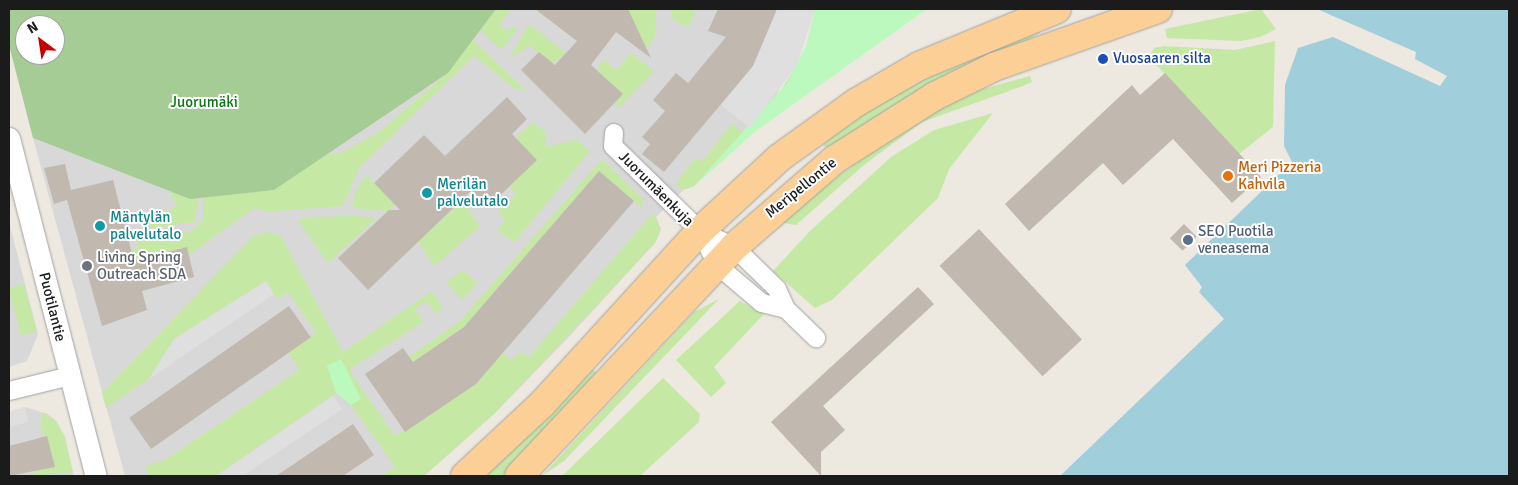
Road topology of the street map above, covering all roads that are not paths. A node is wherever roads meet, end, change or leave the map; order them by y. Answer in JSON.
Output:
{"nodes":[{"id":1,"x":1057,"y":9,"type":"edge"},
{"id":2,"x":1158,"y":9,"type":"edge"},
{"id":3,"x":9,"y":138,"type":"edge"},
{"id":4,"x":613,"y":139,"type":"dead end"},
{"id":5,"x":700,"y":231,"type":"junction"},
{"id":6,"x":726,"y":256,"type":"junction"},
{"id":7,"x":786,"y":309,"type":"junction"},
{"id":8,"x":816,"y":338,"type":"dead end"},
{"id":9,"x":70,"y":376,"type":"junction"},
{"id":10,"x":9,"y":391,"type":"edge"},
{"id":11,"x":96,"y":476,"type":"edge"},
{"id":12,"x":464,"y":476,"type":"edge"},
{"id":13,"x":519,"y":476,"type":"edge"}],
"edges":[{"from":1,"to":5,"type":"main road"},
{"from":2,"to":6,"type":"main road","name":"Meripellontie"},
{"from":3,"to":9,"type":"street","name":"Puotilantie"},
{"from":4,"to":5,"type":"street","name":"Juorumäenkuja"},
{"from":5,"to":6,"type":"street","name":"Juorumäenkuja"},
{"from":5,"to":6,"type":"street","name":"Juorumäenkuja"},
{"from":5,"to":12,"type":"main road"},
{"from":6,"to":7,"type":"street"},
{"from":6,"to":7,"type":"street"},
{"from":6,"to":13,"type":"main road","name":"Meripellontie"},
{"from":7,"to":8,"type":"street"},
{"from":9,"to":10,"type":"street"},
{"from":9,"to":11,"type":"street","name":"Puotilantie"}]}
